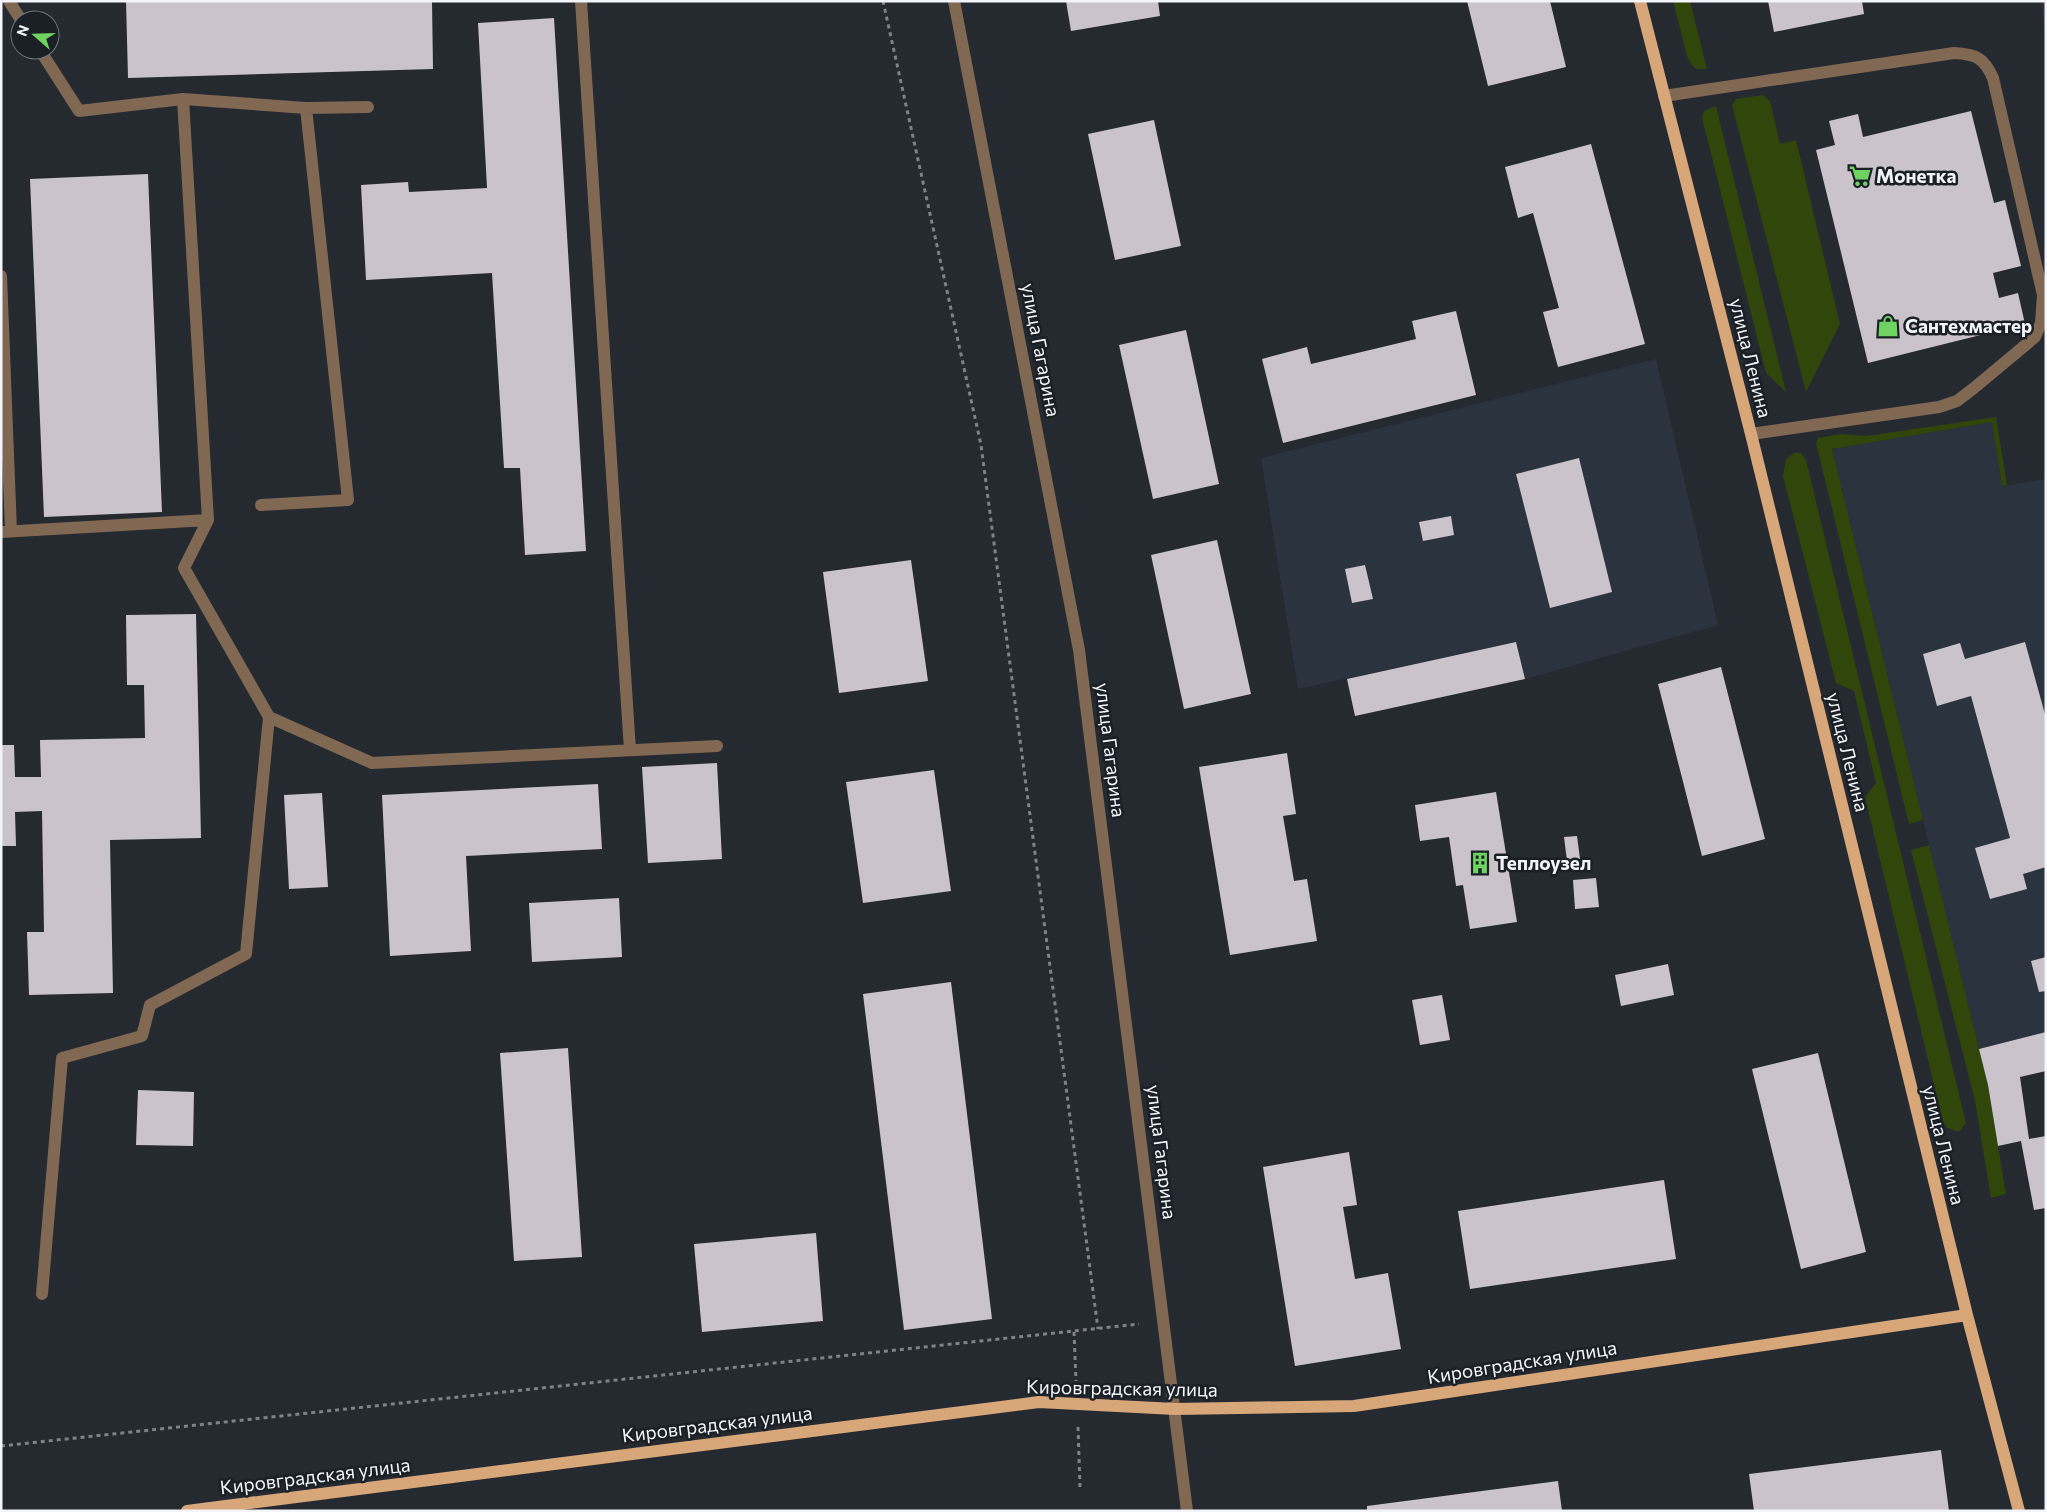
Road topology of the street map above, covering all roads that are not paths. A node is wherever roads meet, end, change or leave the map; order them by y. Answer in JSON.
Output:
{"nodes":[{"id":1,"x":581,"y":1,"type":"edge"},
{"id":2,"x":954,"y":1,"type":"edge"},
{"id":3,"x":1640,"y":1,"type":"edge"},
{"id":4,"x":46,"y":60,"type":"edge"},
{"id":5,"x":1664,"y":96,"type":"junction"},
{"id":6,"x":183,"y":100,"type":"junction"},
{"id":7,"x":368,"y":107,"type":"dead end"},
{"id":8,"x":306,"y":108,"type":"junction"},
{"id":9,"x":1,"y":276,"type":"edge"},
{"id":10,"x":1751,"y":434,"type":"junction"},
{"id":11,"x":261,"y":505,"type":"dead end"},
{"id":12,"x":208,"y":520,"type":"junction"},
{"id":13,"x":6,"y":532,"type":"edge"},
{"id":14,"x":269,"y":717,"type":"junction"},
{"id":15,"x":717,"y":746,"type":"dead end"},
{"id":16,"x":630,"y":750,"type":"junction"},
{"id":17,"x":42,"y":1294,"type":"dead end"},
{"id":18,"x":1967,"y":1315,"type":"junction"},
{"id":19,"x":1175,"y":1409,"type":"junction"},
{"id":20,"x":187,"y":1511,"type":"edge"},
{"id":21,"x":1187,"y":1511,"type":"edge"},
{"id":22,"x":2019,"y":1511,"type":"edge"}],
"edges":[{"from":1,"to":16,"type":"street"},
{"from":2,"to":19,"type":"street","name":"улица Гагарина"},
{"from":3,"to":5,"type":"main road","name":"улица Ленина"},
{"from":4,"to":6,"type":"street"},
{"from":5,"to":10,"type":"main road","name":"улица Ленина"},
{"from":5,"to":10,"type":"street"},
{"from":6,"to":8,"type":"street"},
{"from":6,"to":12,"type":"street"},
{"from":7,"to":8,"type":"street"},
{"from":8,"to":11,"type":"street"},
{"from":9,"to":13,"type":"street"},
{"from":10,"to":18,"type":"main road","name":"улица Ленина"},
{"from":12,"to":13,"type":"street"},
{"from":12,"to":14,"type":"street"},
{"from":14,"to":16,"type":"street"},
{"from":14,"to":17,"type":"street"},
{"from":15,"to":16,"type":"street"},
{"from":18,"to":19,"type":"main road","name":"Кировградская улица"},
{"from":18,"to":22,"type":"main road","name":"улица Ленина"},
{"from":19,"to":20,"type":"main road","name":"Кировградская улица"},
{"from":19,"to":21,"type":"street","name":"улица Гагарина"}]}
